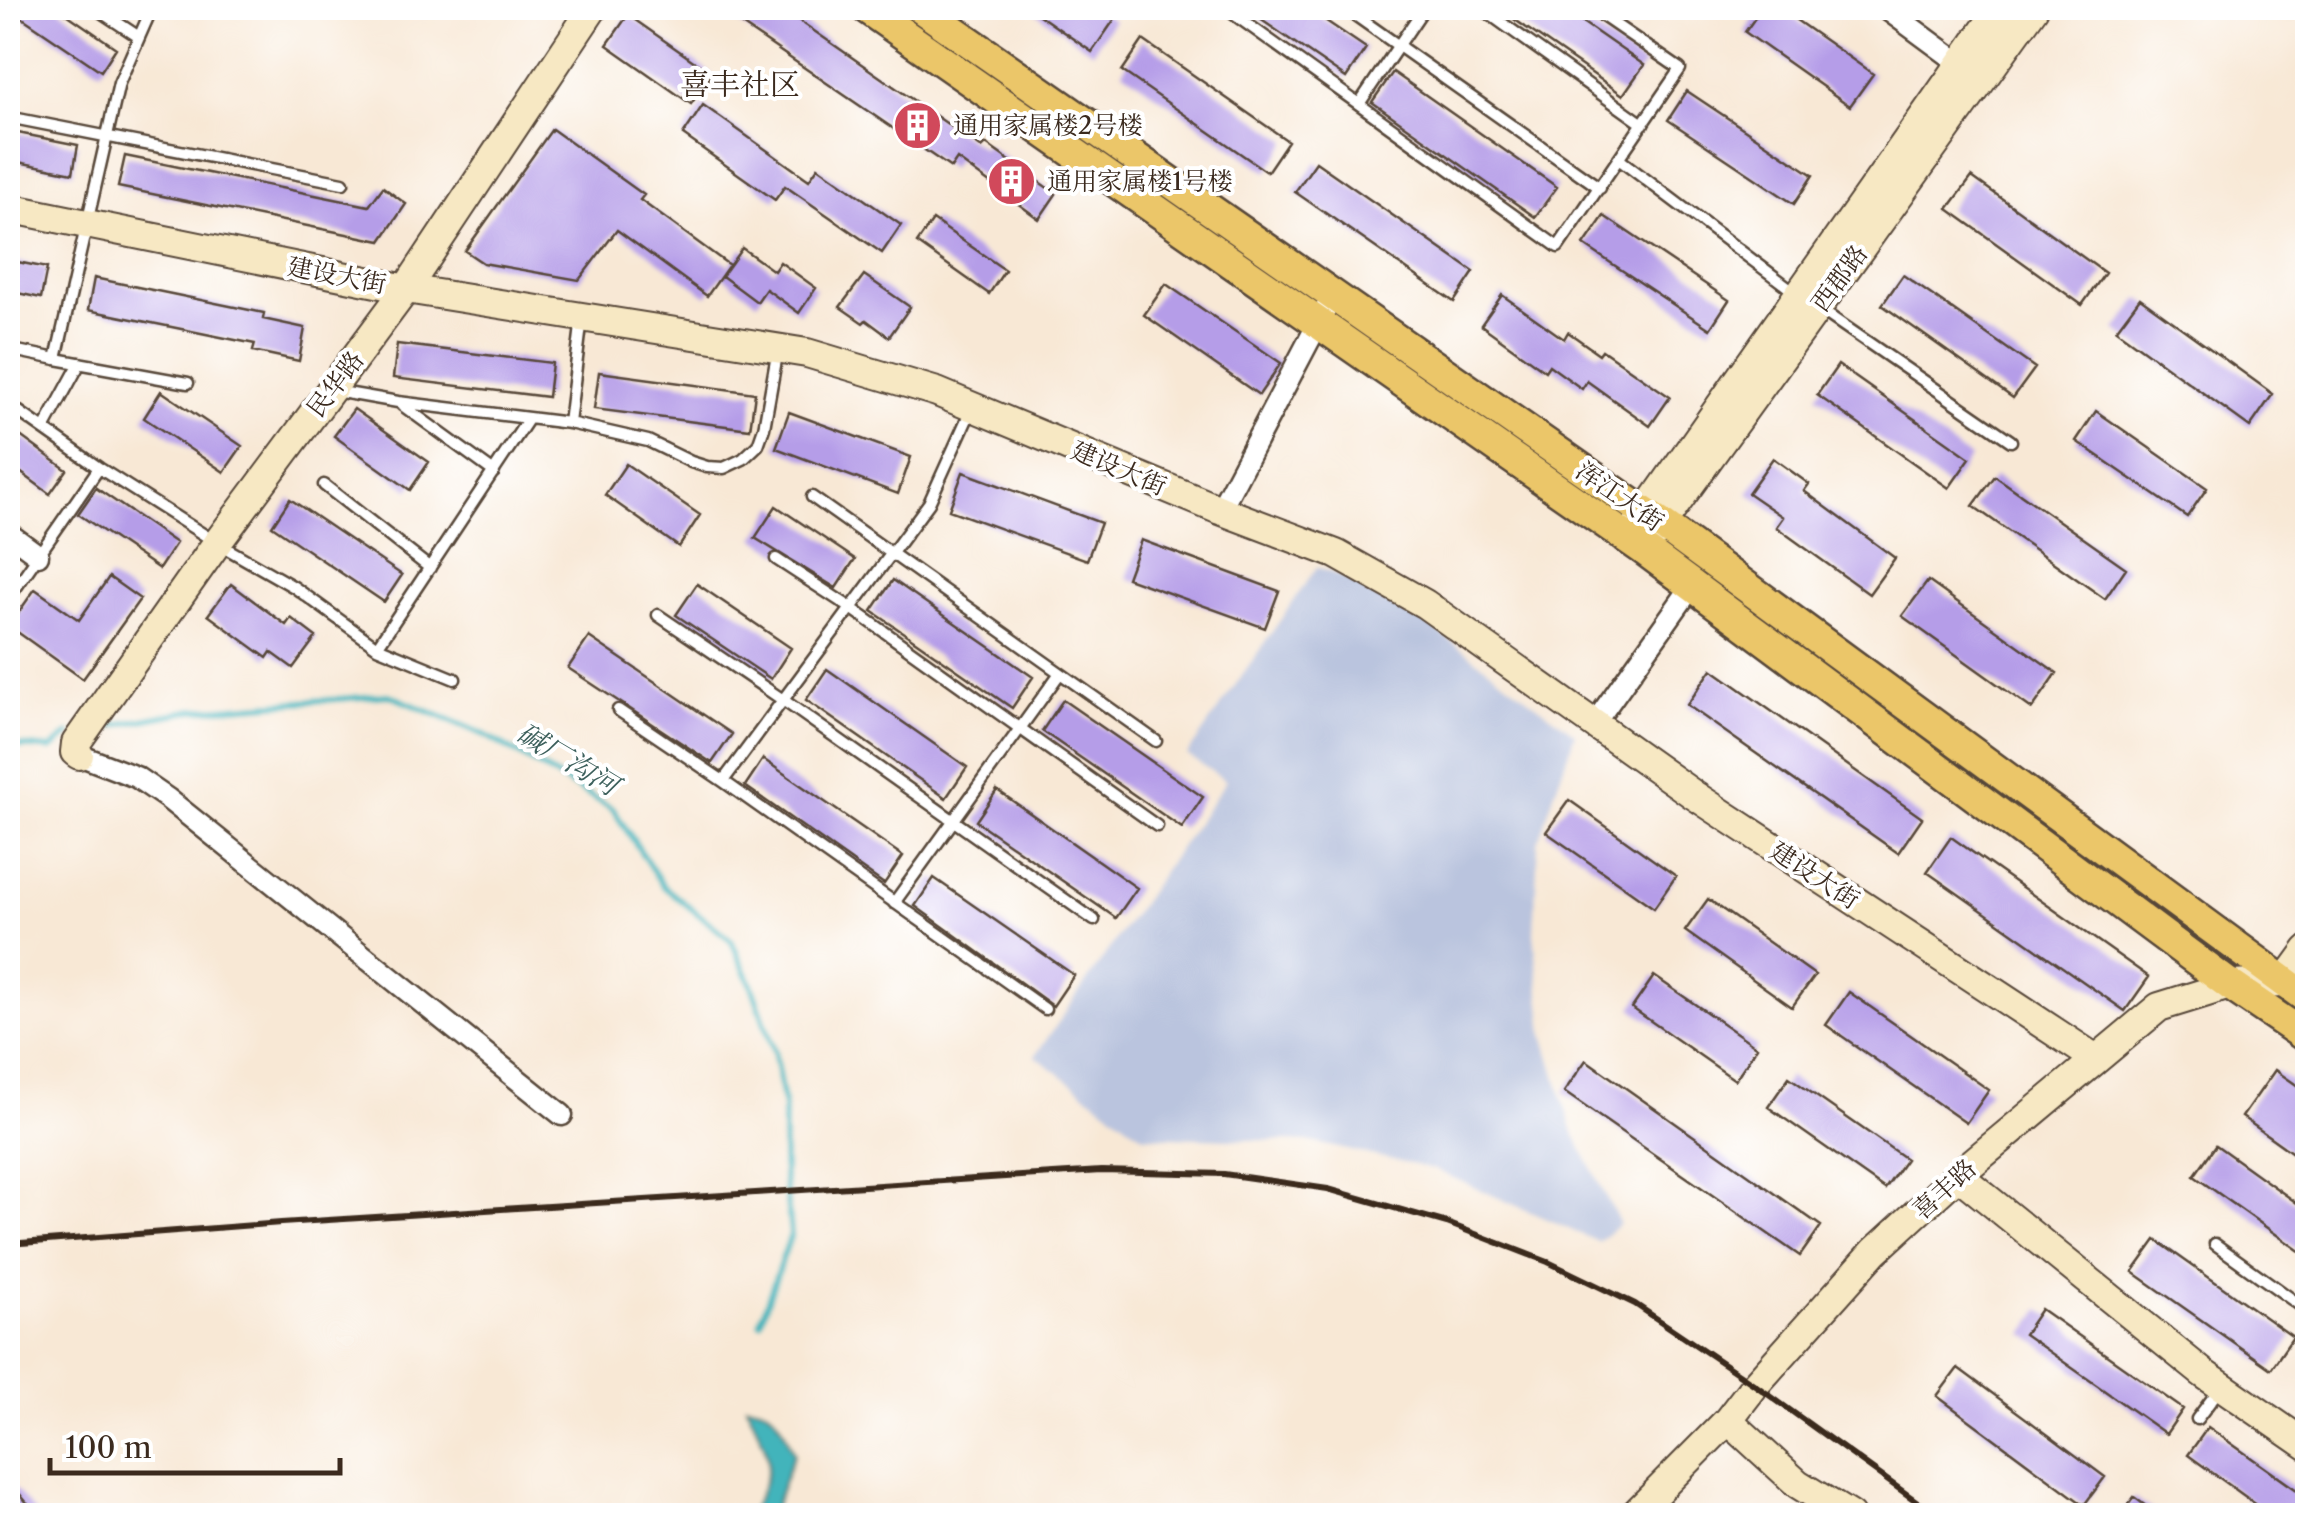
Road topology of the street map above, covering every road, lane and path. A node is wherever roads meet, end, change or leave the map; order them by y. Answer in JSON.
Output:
{"nodes":[{"id":1,"x":95,"y":8,"type":"edge"},
{"id":2,"x":152,"y":8,"type":"edge"},
{"id":3,"x":594,"y":8,"type":"edge"},
{"id":4,"x":866,"y":8,"type":"edge"},
{"id":5,"x":921,"y":8,"type":"edge"},
{"id":6,"x":1225,"y":8,"type":"edge"},
{"id":7,"x":1345,"y":8,"type":"edge"},
{"id":8,"x":1424,"y":8,"type":"edge"},
{"id":9,"x":1480,"y":8,"type":"edge"},
{"id":10,"x":1592,"y":8,"type":"edge"},
{"id":11,"x":1885,"y":8,"type":"edge"},
{"id":12,"x":2000,"y":8,"type":"edge"},
{"id":13,"x":2034,"y":8,"type":"edge"},
{"id":14,"x":139,"y":37,"type":"junction"},
{"id":15,"x":1400,"y":45,"type":"junction"},
{"id":16,"x":1971,"y":72,"type":"junction"},
{"id":17,"x":1360,"y":104,"type":"junction"},
{"id":18,"x":8,"y":117,"type":"edge"},
{"id":19,"x":1643,"y":124,"type":"junction"},
{"id":20,"x":107,"y":138,"type":"junction"},
{"id":21,"x":1620,"y":160,"type":"junction"},
{"id":22,"x":344,"y":183,"type":"dead end"},
{"id":23,"x":1600,"y":188,"type":"junction"},
{"id":24,"x":8,"y":208,"type":"edge"},
{"id":25,"x":88,"y":224,"type":"junction"},
{"id":26,"x":406,"y":288,"type":"junction"},
{"id":27,"x":1333,"y":295,"type":"junction"},
{"id":28,"x":1808,"y":301,"type":"junction"},
{"id":29,"x":582,"y":317,"type":"junction"},
{"id":30,"x":1317,"y":323,"type":"junction"},
{"id":31,"x":778,"y":348,"type":"junction"},
{"id":32,"x":8,"y":349,"type":"edge"},
{"id":33,"x":56,"y":358,"type":"junction"},
{"id":34,"x":80,"y":363,"type":"junction"},
{"id":35,"x":188,"y":383,"type":"dead end"},
{"id":36,"x":330,"y":390,"type":"junction"},
{"id":37,"x":398,"y":402,"type":"junction"},
{"id":38,"x":8,"y":404,"type":"edge"},
{"id":39,"x":972,"y":407,"type":"junction"},
{"id":40,"x":530,"y":418,"type":"junction"},
{"id":41,"x":569,"y":423,"type":"junction"},
{"id":42,"x":44,"y":429,"type":"junction"},
{"id":43,"x":2011,"y":441,"type":"dead end"},
{"id":44,"x":99,"y":468,"type":"junction"},
{"id":45,"x":494,"y":472,"type":"junction"},
{"id":46,"x":324,"y":484,"type":"dead end"},
{"id":47,"x":812,"y":497,"type":"dead end"},
{"id":48,"x":1220,"y":510,"type":"junction"},
{"id":49,"x":1644,"y":531,"type":"junction"},
{"id":50,"x":8,"y":533,"type":"edge"},
{"id":51,"x":217,"y":543,"type":"junction"},
{"id":52,"x":892,"y":553,"type":"junction"},
{"id":53,"x":38,"y":554,"type":"junction"},
{"id":54,"x":776,"y":559,"type":"dead end"},
{"id":55,"x":430,"y":568,"type":"junction"},
{"id":56,"x":1692,"y":586,"type":"junction"},
{"id":57,"x":8,"y":599,"type":"edge"},
{"id":58,"x":851,"y":608,"type":"junction"},
{"id":59,"x":658,"y":615,"type":"dead end"},
{"id":60,"x":377,"y":647,"type":"junction"},
{"id":61,"x":1060,"y":673,"type":"junction"},
{"id":62,"x":455,"y":679,"type":"dead end"},
{"id":63,"x":783,"y":700,"type":"junction"},
{"id":64,"x":618,"y":710,"type":"dead end"},
{"id":65,"x":1594,"y":724,"type":"junction"},
{"id":66,"x":1020,"y":728,"type":"junction"},
{"id":67,"x":1156,"y":741,"type":"dead end"},
{"id":68,"x":78,"y":749,"type":"joint"},
{"id":69,"x":722,"y":781,"type":"junction"},
{"id":70,"x":954,"y":820,"type":"junction"},
{"id":71,"x":1157,"y":826,"type":"dead end"},
{"id":72,"x":894,"y":903,"type":"junction"},
{"id":73,"x":1094,"y":920,"type":"dead end"},
{"id":74,"x":2308,"y":950,"type":"edge"},
{"id":75,"x":2230,"y":985,"type":"junction"},
{"id":76,"x":2296,"y":991,"type":"edge"},
{"id":77,"x":1045,"y":1009,"type":"dead end"},
{"id":78,"x":2308,"y":1038,"type":"edge"},
{"id":79,"x":2096,"y":1059,"type":"junction"},
{"id":80,"x":562,"y":1115,"type":"dead end"},
{"id":81,"x":1958,"y":1176,"type":"junction"},
{"id":82,"x":2215,"y":1244,"type":"dead end"},
{"id":83,"x":2308,"y":1311,"type":"edge"},
{"id":84,"x":2222,"y":1386,"type":"junction"},
{"id":85,"x":2197,"y":1419,"type":"dead end"},
{"id":86,"x":1728,"y":1420,"type":"junction"},
{"id":87,"x":2308,"y":1446,"type":"edge"},
{"id":88,"x":1634,"y":1516,"type":"edge"},
{"id":89,"x":1850,"y":1516,"type":"edge"}],
"edges":[{"from":1,"to":14,"type":"lane"},
{"from":2,"to":14,"type":"lane"},
{"from":3,"to":26,"type":"street","name":"民华路"},
{"from":4,"to":30,"type":"main road"},
{"from":5,"to":27,"type":"main road","name":"浑江大街"},
{"from":6,"to":17,"type":"lane"},
{"from":7,"to":15,"type":"lane"},
{"from":8,"to":15,"type":"lane"},
{"from":9,"to":19,"type":"lane"},
{"from":10,"to":19,"type":"lane"},
{"from":11,"to":16,"type":"street"},
{"from":12,"to":16,"type":"street","name":"西郡路"},
{"from":13,"to":16,"type":"street","name":"西郡路"},
{"from":14,"to":20,"type":"lane"},
{"from":15,"to":17,"type":"lane"},
{"from":15,"to":23,"type":"lane"},
{"from":16,"to":28,"type":"street","name":"西郡路"},
{"from":17,"to":23,"type":"lane"},
{"from":18,"to":20,"type":"lane"},
{"from":19,"to":21,"type":"lane"},
{"from":20,"to":22,"type":"lane"},
{"from":20,"to":25,"type":"lane"},
{"from":21,"to":23,"type":"lane"},
{"from":21,"to":28,"type":"lane"},
{"from":24,"to":25,"type":"street","name":"建设大街"},
{"from":25,"to":26,"type":"street","name":"建设大街"},
{"from":25,"to":33,"type":"lane"},
{"from":26,"to":29,"type":"street","name":"建设大街"},
{"from":26,"to":36,"type":"street","name":"民华路"},
{"from":27,"to":30,"type":"street"},
{"from":27,"to":49,"type":"main road","name":"浑江大街"},
{"from":28,"to":43,"type":"lane"},
{"from":28,"to":49,"type":"street","name":"西郡路"},
{"from":29,"to":31,"type":"street","name":"建设大街"},
{"from":29,"to":41,"type":"lane"},
{"from":30,"to":48,"type":"street"},
{"from":30,"to":49,"type":"main road"},
{"from":31,"to":39,"type":"street","name":"建设大街"},
{"from":31,"to":41,"type":"lane"},
{"from":32,"to":33,"type":"lane"},
{"from":33,"to":34,"type":"lane"},
{"from":34,"to":35,"type":"lane"},
{"from":34,"to":42,"type":"lane"},
{"from":36,"to":37,"type":"lane"},
{"from":36,"to":51,"type":"street","name":"民华路"},
{"from":37,"to":40,"type":"lane"},
{"from":37,"to":45,"type":"lane"},
{"from":38,"to":42,"type":"lane"},
{"from":39,"to":48,"type":"street","name":"建设大街"},
{"from":39,"to":52,"type":"lane"},
{"from":40,"to":41,"type":"lane"},
{"from":40,"to":45,"type":"lane"},
{"from":42,"to":44,"type":"lane"},
{"from":44,"to":51,"type":"lane"},
{"from":44,"to":53,"type":"lane"},
{"from":45,"to":55,"type":"lane"},
{"from":46,"to":55,"type":"lane"},
{"from":47,"to":52,"type":"lane"},
{"from":48,"to":65,"type":"street","name":"建设大街"},
{"from":49,"to":56,"type":"main road"},
{"from":49,"to":76,"type":"main road","name":"浑江大街"},
{"from":50,"to":53,"type":"street"},
{"from":51,"to":60,"type":"lane"},
{"from":51,"to":68,"type":"street","name":"民华路"},
{"from":52,"to":58,"type":"lane"},
{"from":52,"to":61,"type":"lane"},
{"from":53,"to":57,"type":"lane"},
{"from":54,"to":58,"type":"lane"},
{"from":55,"to":60,"type":"lane"},
{"from":56,"to":65,"type":"street"},
{"from":56,"to":75,"type":"main road"},
{"from":58,"to":63,"type":"lane"},
{"from":58,"to":66,"type":"lane"},
{"from":59,"to":63,"type":"lane"},
{"from":60,"to":62,"type":"lane"},
{"from":61,"to":66,"type":"lane"},
{"from":61,"to":67,"type":"lane"},
{"from":63,"to":69,"type":"lane"},
{"from":63,"to":70,"type":"lane"},
{"from":64,"to":69,"type":"lane"},
{"from":65,"to":79,"type":"street","name":"建设大街"},
{"from":66,"to":70,"type":"lane"},
{"from":66,"to":71,"type":"lane"},
{"from":68,"to":80,"type":"street"},
{"from":69,"to":72,"type":"lane"},
{"from":70,"to":72,"type":"lane"},
{"from":70,"to":73,"type":"lane"},
{"from":72,"to":77,"type":"lane"},
{"from":74,"to":76,"type":"street"},
{"from":75,"to":76,"type":"street","name":"喜丰路"},
{"from":75,"to":78,"type":"main road"},
{"from":75,"to":79,"type":"street","name":"喜丰路"},
{"from":79,"to":81,"type":"street","name":"喜丰路"},
{"from":81,"to":84,"type":"street"},
{"from":81,"to":86,"type":"street","name":"喜丰路"},
{"from":82,"to":83,"type":"lane"},
{"from":84,"to":85,"type":"lane"},
{"from":84,"to":87,"type":"street"},
{"from":86,"to":88,"type":"street","name":"喜丰路"},
{"from":86,"to":89,"type":"street"}]}
